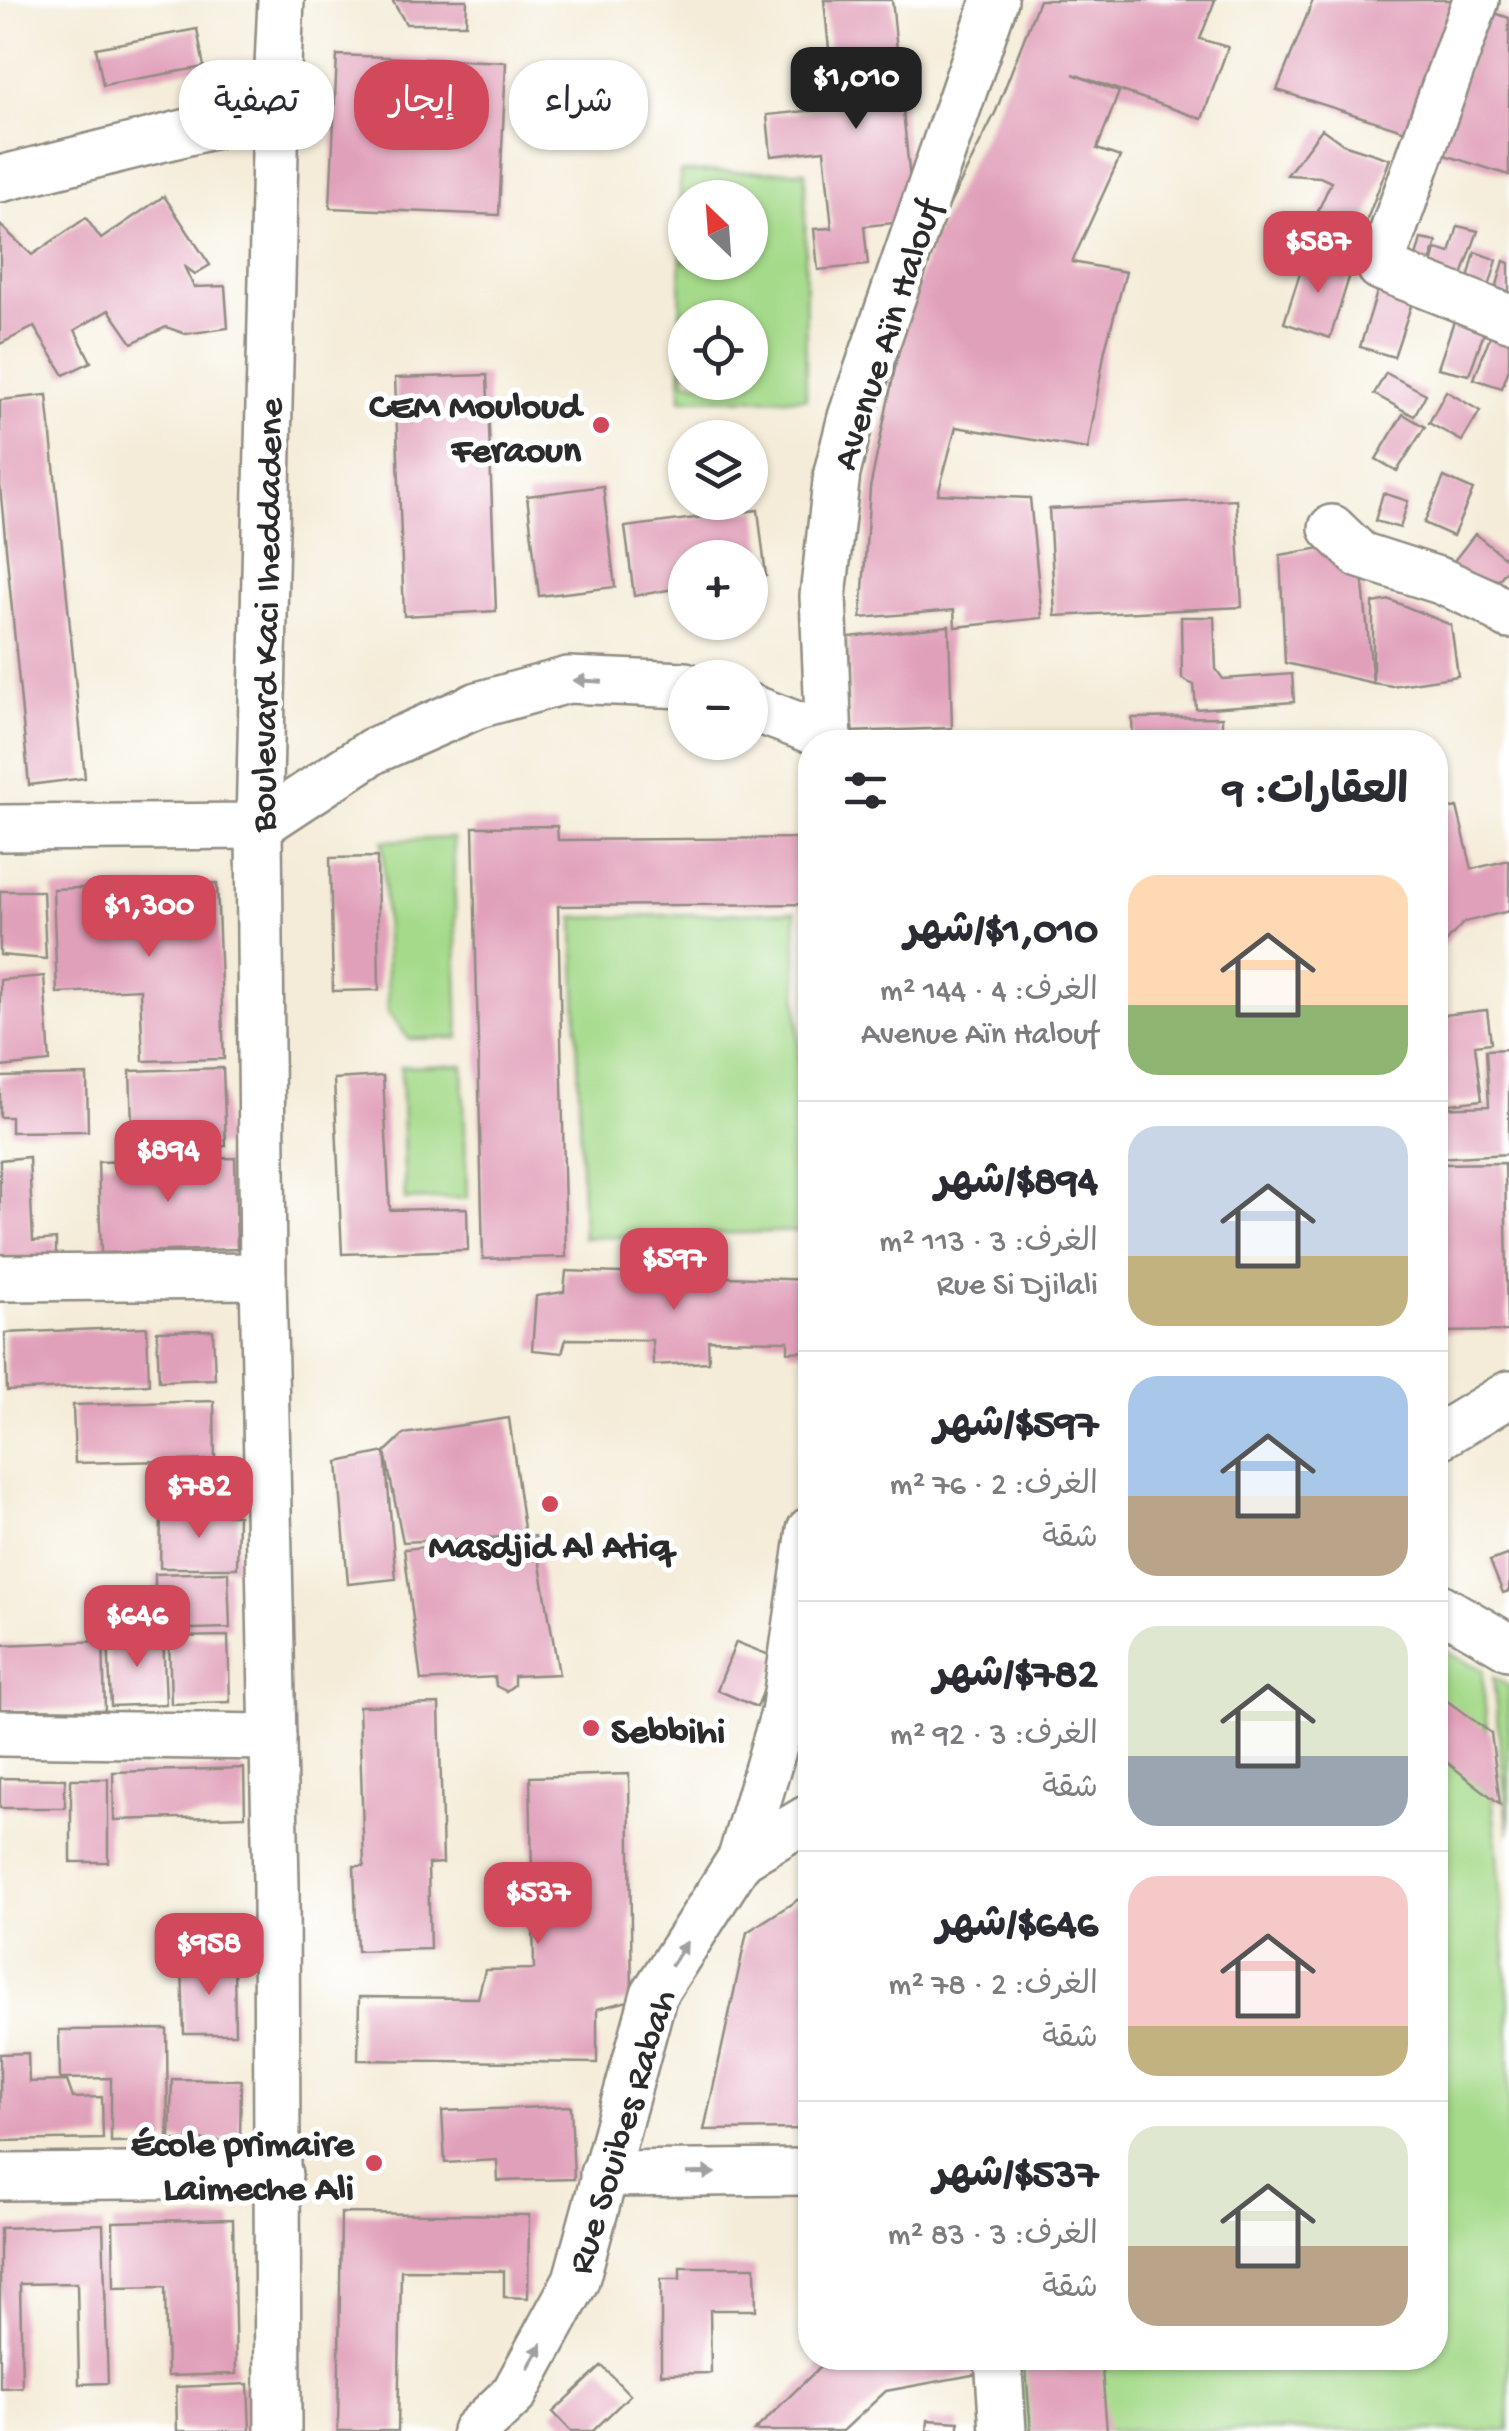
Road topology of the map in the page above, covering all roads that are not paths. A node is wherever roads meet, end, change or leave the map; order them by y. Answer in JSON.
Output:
{"nodes":[{"id":1,"x":282,"y":0,"type":"edge"},
{"id":2,"x":995,"y":0,"type":"edge"},
{"id":3,"x":1476,"y":0,"type":"edge"},
{"id":4,"x":279,"y":60,"type":"edge"},
{"id":5,"x":179,"y":134,"type":"edge"},
{"id":6,"x":275,"y":150,"type":"edge"},
{"id":7,"x":0,"y":179,"type":"edge"},
{"id":8,"x":1509,"y":318,"type":"edge"},
{"id":9,"x":1332,"y":528,"type":"dead end"},
{"id":10,"x":1509,"y":616,"type":"edge"},
{"id":11,"x":668,"y":685,"type":"edge"},
{"id":12,"x":768,"y":715,"type":"edge"},
{"id":13,"x":805,"y":730,"type":"edge"},
{"id":14,"x":829,"y":730,"type":"edge"},
{"id":15,"x":259,"y":826,"type":"junction"},
{"id":16,"x":0,"y":828,"type":"edge"},
{"id":17,"x":263,"y":1276,"type":"junction"},
{"id":18,"x":0,"y":1278,"type":"edge"},
{"id":19,"x":1509,"y":1394,"type":"edge"},
{"id":20,"x":1448,"y":1431,"type":"edge"},
{"id":21,"x":1448,"y":1612,"type":"edge"},
{"id":22,"x":798,"y":1614,"type":"edge"},
{"id":23,"x":1509,"y":1647,"type":"edge"},
{"id":24,"x":0,"y":1734,"type":"edge"},
{"id":25,"x":273,"y":1737,"type":"junction"},
{"id":26,"x":798,"y":1824,"type":"edge"},
{"id":27,"x":741,"y":1858,"type":"junction"},
{"id":28,"x":798,"y":2172,"type":"edge"},
{"id":29,"x":604,"y":2174,"type":"junction"},
{"id":30,"x":280,"y":2175,"type":"junction"},
{"id":31,"x":0,"y":2177,"type":"edge"},
{"id":32,"x":999,"y":2370,"type":"edge"},
{"id":33,"x":278,"y":2431,"type":"edge"},
{"id":34,"x":475,"y":2431,"type":"edge"},
{"id":35,"x":1003,"y":2431,"type":"edge"}],
"edges":[{"from":1,"to":4,"type":"street","name":"Boulevard Kaci Iheddadene"},
{"from":2,"to":14,"type":"street","name":"Avenue Aïn Halouf"},
{"from":3,"to":8,"type":"street"},
{"from":5,"to":7,"type":"street"},
{"from":6,"to":15,"type":"street","name":"Boulevard Kaci Iheddadene"},
{"from":9,"to":10,"type":"street"},
{"from":11,"to":15,"type":"street","one_way":true},
{"from":12,"to":13,"type":"street"},
{"from":15,"to":16,"type":"street"},
{"from":15,"to":17,"type":"street","name":"Boulevard Kaci Iheddadene"},
{"from":17,"to":18,"type":"street"},
{"from":17,"to":25,"type":"street","name":"Boulevard Kaci Iheddadene"},
{"from":19,"to":20,"type":"street"},
{"from":21,"to":23,"type":"street"},
{"from":22,"to":27,"type":"street","name":"Rue Souibes Rabah"},
{"from":24,"to":25,"type":"street"},
{"from":25,"to":30,"type":"street","name":"Boulevard Kaci Iheddadene"},
{"from":26,"to":27,"type":"street"},
{"from":29,"to":27,"type":"street","name":"Rue Souibes Rabah","one_way":true},
{"from":29,"to":28,"type":"street","one_way":true},
{"from":34,"to":29,"type":"street","name":"Rue Souibes Rabah","one_way":true},
{"from":30,"to":31,"type":"street"},
{"from":30,"to":33,"type":"street","name":"Boulevard Kaci Iheddadene"},
{"from":32,"to":35,"type":"street"}]}
